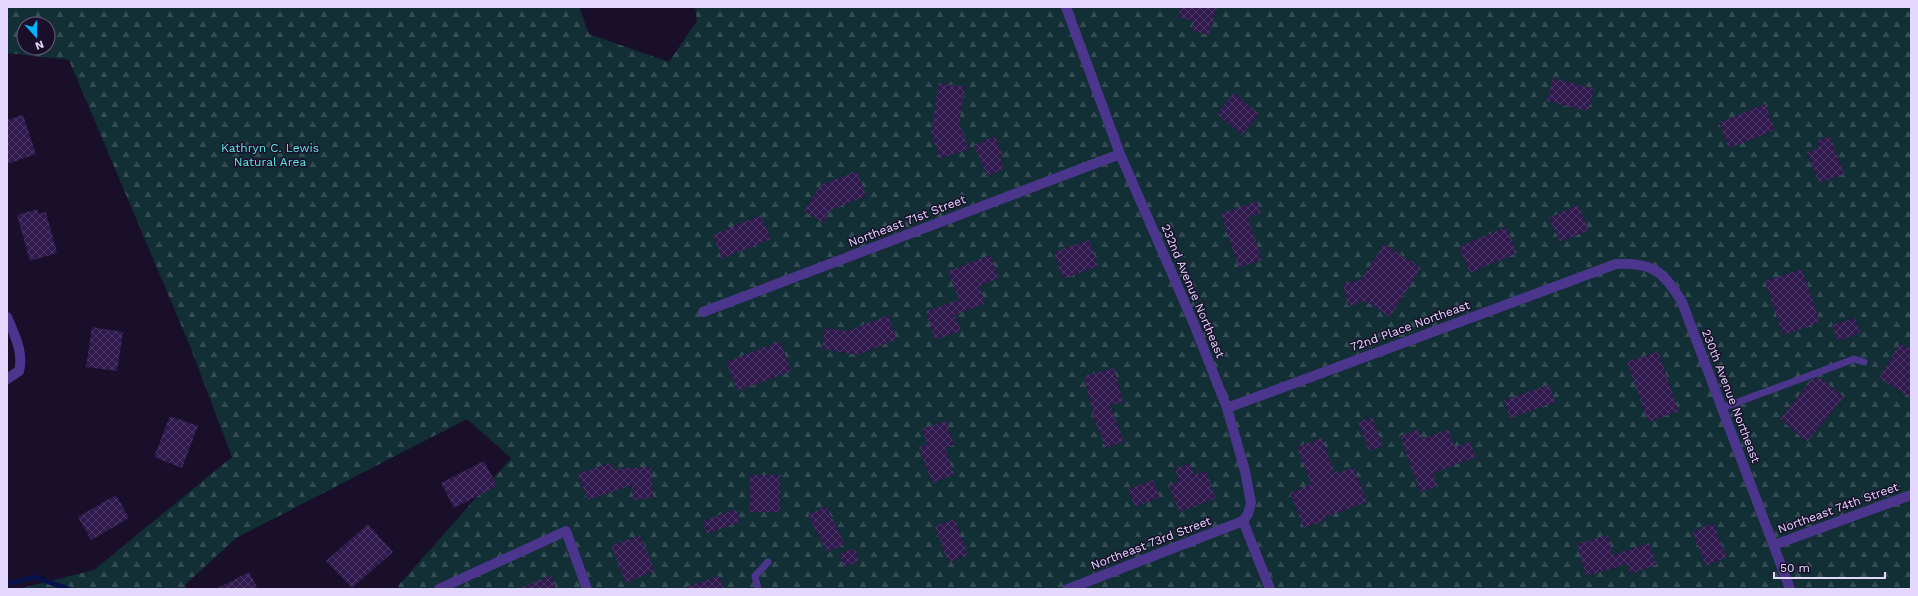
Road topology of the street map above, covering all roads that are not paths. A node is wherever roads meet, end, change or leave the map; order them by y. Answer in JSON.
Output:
{"nodes":[{"id":1,"x":1066,"y":7,"type":"edge"},
{"id":2,"x":1120,"y":154,"type":"junction"},
{"id":3,"x":1603,"y":268,"type":"joint"},
{"id":4,"x":703,"y":312,"type":"dead end"},
{"id":5,"x":7,"y":317,"type":"edge"},
{"id":6,"x":1864,"y":362,"type":"dead end"},
{"id":7,"x":7,"y":379,"type":"edge"},
{"id":8,"x":1227,"y":408,"type":"junction"},
{"id":9,"x":1722,"y":408,"type":"junction"},
{"id":10,"x":1911,"y":495,"type":"edge"},
{"id":11,"x":1243,"y":521,"type":"junction"},
{"id":12,"x":1774,"y":545,"type":"junction"},
{"id":13,"x":768,"y":562,"type":"dead end"},
{"id":14,"x":439,"y":589,"type":"edge"},
{"id":15,"x":586,"y":589,"type":"edge"},
{"id":16,"x":758,"y":589,"type":"edge"},
{"id":17,"x":1068,"y":589,"type":"edge"},
{"id":18,"x":1270,"y":589,"type":"edge"},
{"id":19,"x":1790,"y":589,"type":"edge"}],
"edges":[{"from":1,"to":2,"type":"street","name":"232nd Avenue Northeast"},
{"from":2,"to":4,"type":"street","name":"Northeast 71st Street"},
{"from":2,"to":8,"type":"street","name":"232nd Avenue Northeast"},
{"from":3,"to":8,"type":"street","name":"72nd Place Northeast"},
{"from":3,"to":9,"type":"street","name":"230th Avenue Northeast"},
{"from":5,"to":7,"type":"street"},
{"from":6,"to":9,"type":"lane"},
{"from":8,"to":11,"type":"street","name":"232nd Avenue Northeast"},
{"from":9,"to":12,"type":"street","name":"230th Avenue Northeast"},
{"from":10,"to":12,"type":"street","name":"Northeast 74th Street"},
{"from":11,"to":17,"type":"street","name":"Northeast 73rd Street"},
{"from":11,"to":18,"type":"street"},
{"from":12,"to":19,"type":"street","name":"230th Avenue Northeast"},
{"from":13,"to":16,"type":"lane"},
{"from":14,"to":15,"type":"street"}]}
